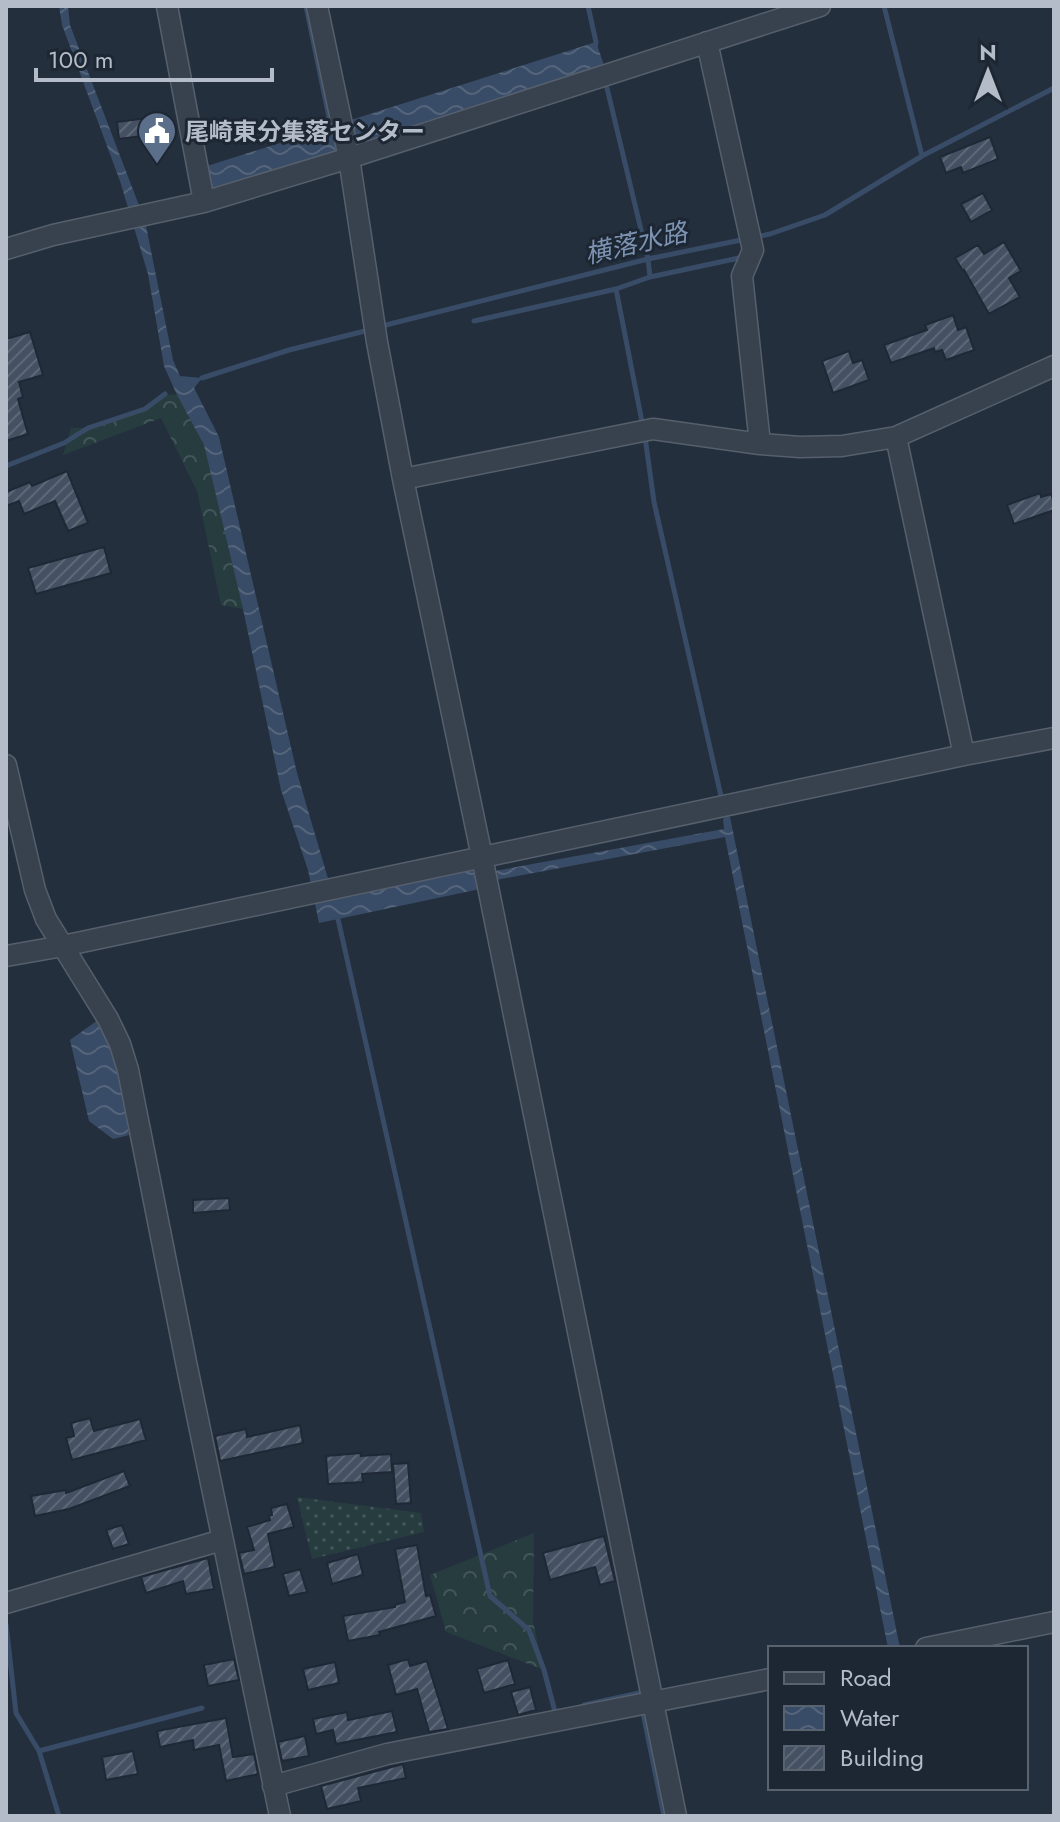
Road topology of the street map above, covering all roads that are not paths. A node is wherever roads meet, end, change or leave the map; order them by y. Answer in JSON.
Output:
{"nodes":[{"id":1,"x":167,"y":6,"type":"edge"},
{"id":2,"x":317,"y":6,"type":"edge"},
{"id":3,"x":816,"y":7,"type":"edge"},
{"id":4,"x":707,"y":42,"type":"junction"},
{"id":5,"x":349,"y":158,"type":"junction"},
{"id":6,"x":204,"y":202,"type":"junction"},
{"id":7,"x":6,"y":249,"type":"edge"},
{"id":8,"x":1054,"y":366,"type":"edge"},
{"id":9,"x":896,"y":437,"type":"junction"},
{"id":10,"x":760,"y":444,"type":"junction"},
{"id":11,"x":403,"y":479,"type":"junction"},
{"id":12,"x":1054,"y":738,"type":"edge"},
{"id":13,"x":964,"y":755,"type":"junction"},
{"id":14,"x":6,"y":765,"type":"edge"},
{"id":15,"x":482,"y":857,"type":"junction"},
{"id":16,"x":63,"y":946,"type":"junction"},
{"id":17,"x":6,"y":956,"type":"edge"},
{"id":18,"x":222,"y":1540,"type":"junction"},
{"id":19,"x":7,"y":1602,"type":"edge"},
{"id":20,"x":1054,"y":1622,"type":"edge"},
{"id":21,"x":936,"y":1646,"type":"edge"},
{"id":22,"x":768,"y":1679,"type":"edge"},
{"id":23,"x":644,"y":1705,"type":"junction"},
{"id":24,"x":273,"y":1786,"type":"junction"},
{"id":25,"x":280,"y":1816,"type":"edge"},
{"id":26,"x":676,"y":1816,"type":"edge"}],
"edges":[{"from":1,"to":6,"type":"street"},
{"from":2,"to":5,"type":"street"},
{"from":3,"to":4,"type":"street"},
{"from":4,"to":5,"type":"street"},
{"from":4,"to":10,"type":"street"},
{"from":5,"to":6,"type":"street"},
{"from":5,"to":11,"type":"street"},
{"from":6,"to":7,"type":"street"},
{"from":8,"to":9,"type":"street"},
{"from":9,"to":10,"type":"street"},
{"from":9,"to":13,"type":"street"},
{"from":10,"to":11,"type":"street"},
{"from":11,"to":15,"type":"street"},
{"from":12,"to":13,"type":"street"},
{"from":13,"to":15,"type":"street"},
{"from":14,"to":16,"type":"street"},
{"from":15,"to":16,"type":"street"},
{"from":15,"to":23,"type":"street"},
{"from":16,"to":17,"type":"street"},
{"from":16,"to":18,"type":"street"},
{"from":18,"to":19,"type":"street"},
{"from":18,"to":24,"type":"street"},
{"from":20,"to":21,"type":"street"},
{"from":22,"to":23,"type":"street"},
{"from":23,"to":24,"type":"street"},
{"from":23,"to":26,"type":"street"},
{"from":24,"to":25,"type":"street"}]}
